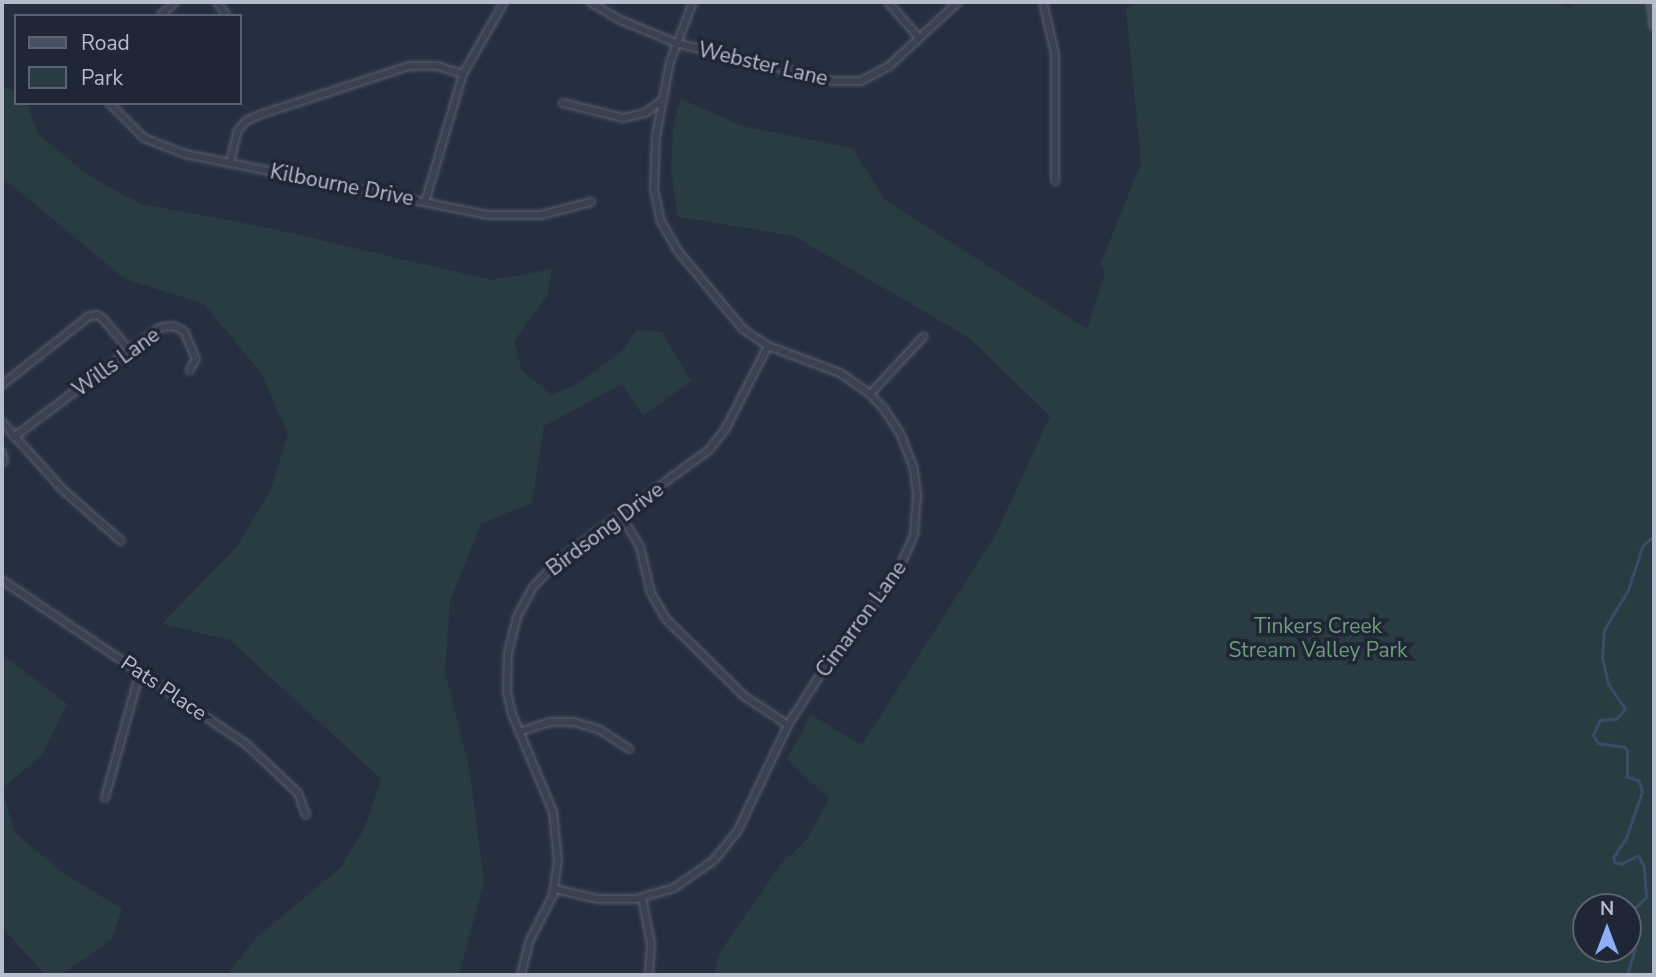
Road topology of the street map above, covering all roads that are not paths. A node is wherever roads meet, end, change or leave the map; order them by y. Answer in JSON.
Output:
{"nodes":[{"id":1,"x":175,"y":2,"type":"edge"},
{"id":2,"x":504,"y":2,"type":"edge"},
{"id":3,"x":590,"y":2,"type":"edge"},
{"id":4,"x":693,"y":2,"type":"edge"},
{"id":5,"x":888,"y":2,"type":"edge"},
{"id":6,"x":958,"y":2,"type":"edge"},
{"id":7,"x":1043,"y":2,"type":"edge"},
{"id":8,"x":1652,"y":2,"type":"edge"},
{"id":9,"x":162,"y":14,"type":"edge"},
{"id":10,"x":1654,"y":25,"type":"edge"},
{"id":11,"x":919,"y":38,"type":"junction"},
{"id":12,"x":676,"y":43,"type":"junction"},
{"id":13,"x":463,"y":74,"type":"junction"},
{"id":14,"x":563,"y":103,"type":"dead end"},
{"id":15,"x":661,"y":103,"type":"junction"},
{"id":16,"x":111,"y":105,"type":"edge"},
{"id":17,"x":230,"y":162,"type":"junction"},
{"id":18,"x":1055,"y":181,"type":"dead end"},
{"id":19,"x":425,"y":202,"type":"junction"},
{"id":20,"x":591,"y":202,"type":"dead end"},
{"id":21,"x":924,"y":336,"type":"dead end"},
{"id":22,"x":768,"y":346,"type":"junction"},
{"id":23,"x":129,"y":350,"type":"junction"},
{"id":24,"x":190,"y":370,"type":"dead end"},
{"id":25,"x":2,"y":386,"type":"edge"},
{"id":26,"x":870,"y":394,"type":"junction"},
{"id":27,"x":2,"y":422,"type":"edge"},
{"id":28,"x":14,"y":437,"type":"junction"},
{"id":29,"x":2,"y":452,"type":"edge"},
{"id":30,"x":4,"y":462,"type":"dead end"},
{"id":31,"x":621,"y":516,"type":"junction"},
{"id":32,"x":121,"y":541,"type":"dead end"},
{"id":33,"x":2,"y":580,"type":"edge"},
{"id":34,"x":140,"y":672,"type":"junction"},
{"id":35,"x":788,"y":725,"type":"junction"},
{"id":36,"x":520,"y":732,"type":"junction"},
{"id":37,"x":629,"y":750,"type":"dead end"},
{"id":38,"x":105,"y":798,"type":"dead end"},
{"id":39,"x":306,"y":815,"type":"dead end"},
{"id":40,"x":555,"y":889,"type":"junction"},
{"id":41,"x":642,"y":898,"type":"junction"},
{"id":42,"x":521,"y":975,"type":"edge"},
{"id":43,"x":649,"y":975,"type":"edge"}],
"edges":[{"from":1,"to":9,"type":"street"},
{"from":2,"to":13,"type":"street"},
{"from":3,"to":12,"type":"street","name":"Webster Lane"},
{"from":4,"to":12,"type":"street","name":"Cimarron Lane"},
{"from":5,"to":11,"type":"street"},
{"from":6,"to":11,"type":"street","name":"Webster Lane"},
{"from":7,"to":18,"type":"street"},
{"from":8,"to":10,"type":"main road"},
{"from":11,"to":12,"type":"street","name":"Webster Lane"},
{"from":12,"to":15,"type":"street","name":"Cimarron Lane"},
{"from":13,"to":17,"type":"street"},
{"from":13,"to":19,"type":"street"},
{"from":14,"to":15,"type":"street"},
{"from":15,"to":22,"type":"street","name":"Cimarron Lane"},
{"from":16,"to":17,"type":"street","name":"Kilbourne Drive"},
{"from":17,"to":19,"type":"street","name":"Kilbourne Drive"},
{"from":19,"to":20,"type":"street","name":"Kilbourne Drive"},
{"from":21,"to":26,"type":"street"},
{"from":22,"to":26,"type":"street","name":"Cimarron Lane"},
{"from":22,"to":31,"type":"street","name":"Birdsong Drive"},
{"from":23,"to":24,"type":"street","name":"Wills Lane"},
{"from":23,"to":25,"type":"street"},
{"from":23,"to":28,"type":"street","name":"Wills Lane"},
{"from":26,"to":35,"type":"street","name":"Cimarron Lane"},
{"from":27,"to":28,"type":"street"},
{"from":28,"to":32,"type":"street"},
{"from":29,"to":30,"type":"street"},
{"from":31,"to":35,"type":"street"},
{"from":31,"to":36,"type":"street","name":"Birdsong Drive"},
{"from":33,"to":34,"type":"street","name":"Pats Place"},
{"from":34,"to":38,"type":"street"},
{"from":34,"to":39,"type":"street","name":"Pats Place"},
{"from":35,"to":41,"type":"street","name":"Cimarron Lane"},
{"from":36,"to":37,"type":"street"},
{"from":36,"to":40,"type":"street","name":"Birdsong Drive"},
{"from":40,"to":41,"type":"street","name":"Cimarron Lane"},
{"from":40,"to":42,"type":"street","name":"Birdsong Drive"},
{"from":41,"to":43,"type":"street"}]}
